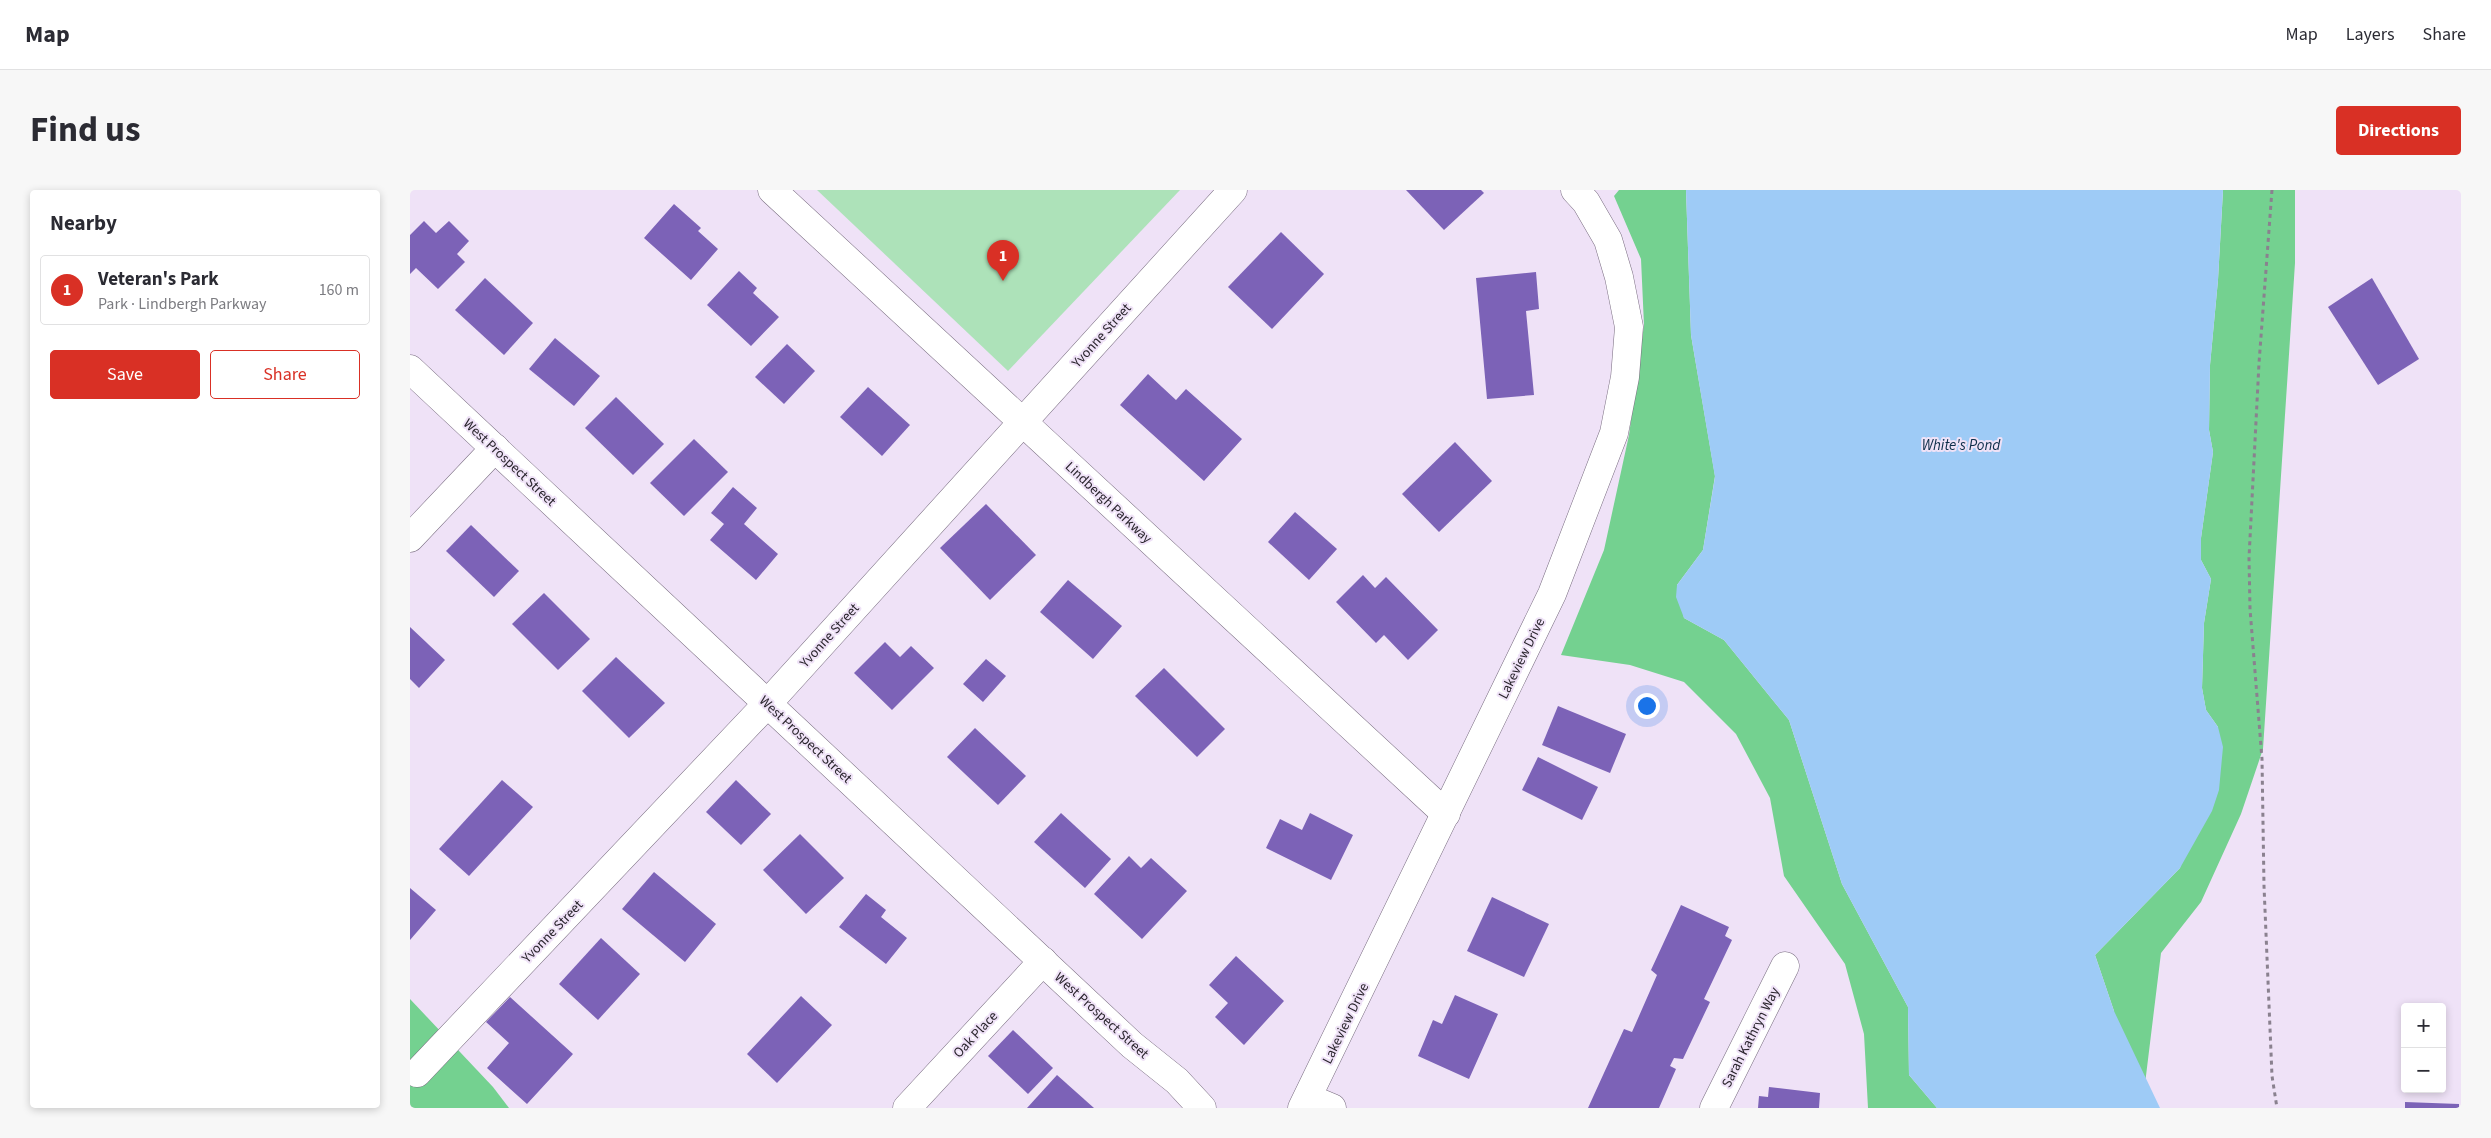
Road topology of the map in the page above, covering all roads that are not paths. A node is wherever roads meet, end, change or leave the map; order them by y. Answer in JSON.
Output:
{"nodes":[{"id":1,"x":772,"y":190,"type":"edge"},
{"id":2,"x":1233,"y":190,"type":"edge"},
{"id":3,"x":1575,"y":190,"type":"edge"},
{"id":4,"x":410,"y":369,"type":"edge"},
{"id":5,"x":1022,"y":422,"type":"junction"},
{"id":6,"x":495,"y":448,"type":"junction"},
{"id":7,"x":410,"y":538,"type":"edge"},
{"id":8,"x":768,"y":703,"type":"junction"},
{"id":9,"x":1446,"y":814,"type":"junction"},
{"id":10,"x":1043,"y":961,"type":"junction"},
{"id":11,"x":1786,"y":966,"type":"dead end"},
{"id":12,"x":417,"y":1073,"type":"dead end"},
{"id":13,"x":1314,"y":1105,"type":"edge"},
{"id":14,"x":907,"y":1108,"type":"edge"},
{"id":15,"x":1202,"y":1108,"type":"edge"},
{"id":16,"x":1714,"y":1108,"type":"edge"}],
"edges":[{"from":1,"to":5,"type":"street","name":"Lindbergh Parkway"},
{"from":2,"to":5,"type":"street","name":"Yvonne Street"},
{"from":3,"to":9,"type":"street","name":"Lakeview Drive"},
{"from":4,"to":6,"type":"street","name":"West Prospect Street"},
{"from":5,"to":8,"type":"street","name":"Yvonne Street"},
{"from":5,"to":9,"type":"street","name":"Lindbergh Parkway"},
{"from":6,"to":7,"type":"street"},
{"from":6,"to":8,"type":"street","name":"West Prospect Street"},
{"from":8,"to":10,"type":"street","name":"West Prospect Street"},
{"from":8,"to":12,"type":"street","name":"Yvonne Street"},
{"from":9,"to":13,"type":"street","name":"Lakeview Drive"},
{"from":10,"to":14,"type":"street","name":"Oak Place"},
{"from":10,"to":15,"type":"street","name":"West Prospect Street"},
{"from":11,"to":16,"type":"street","name":"Sarah Kathryn Way"}]}
